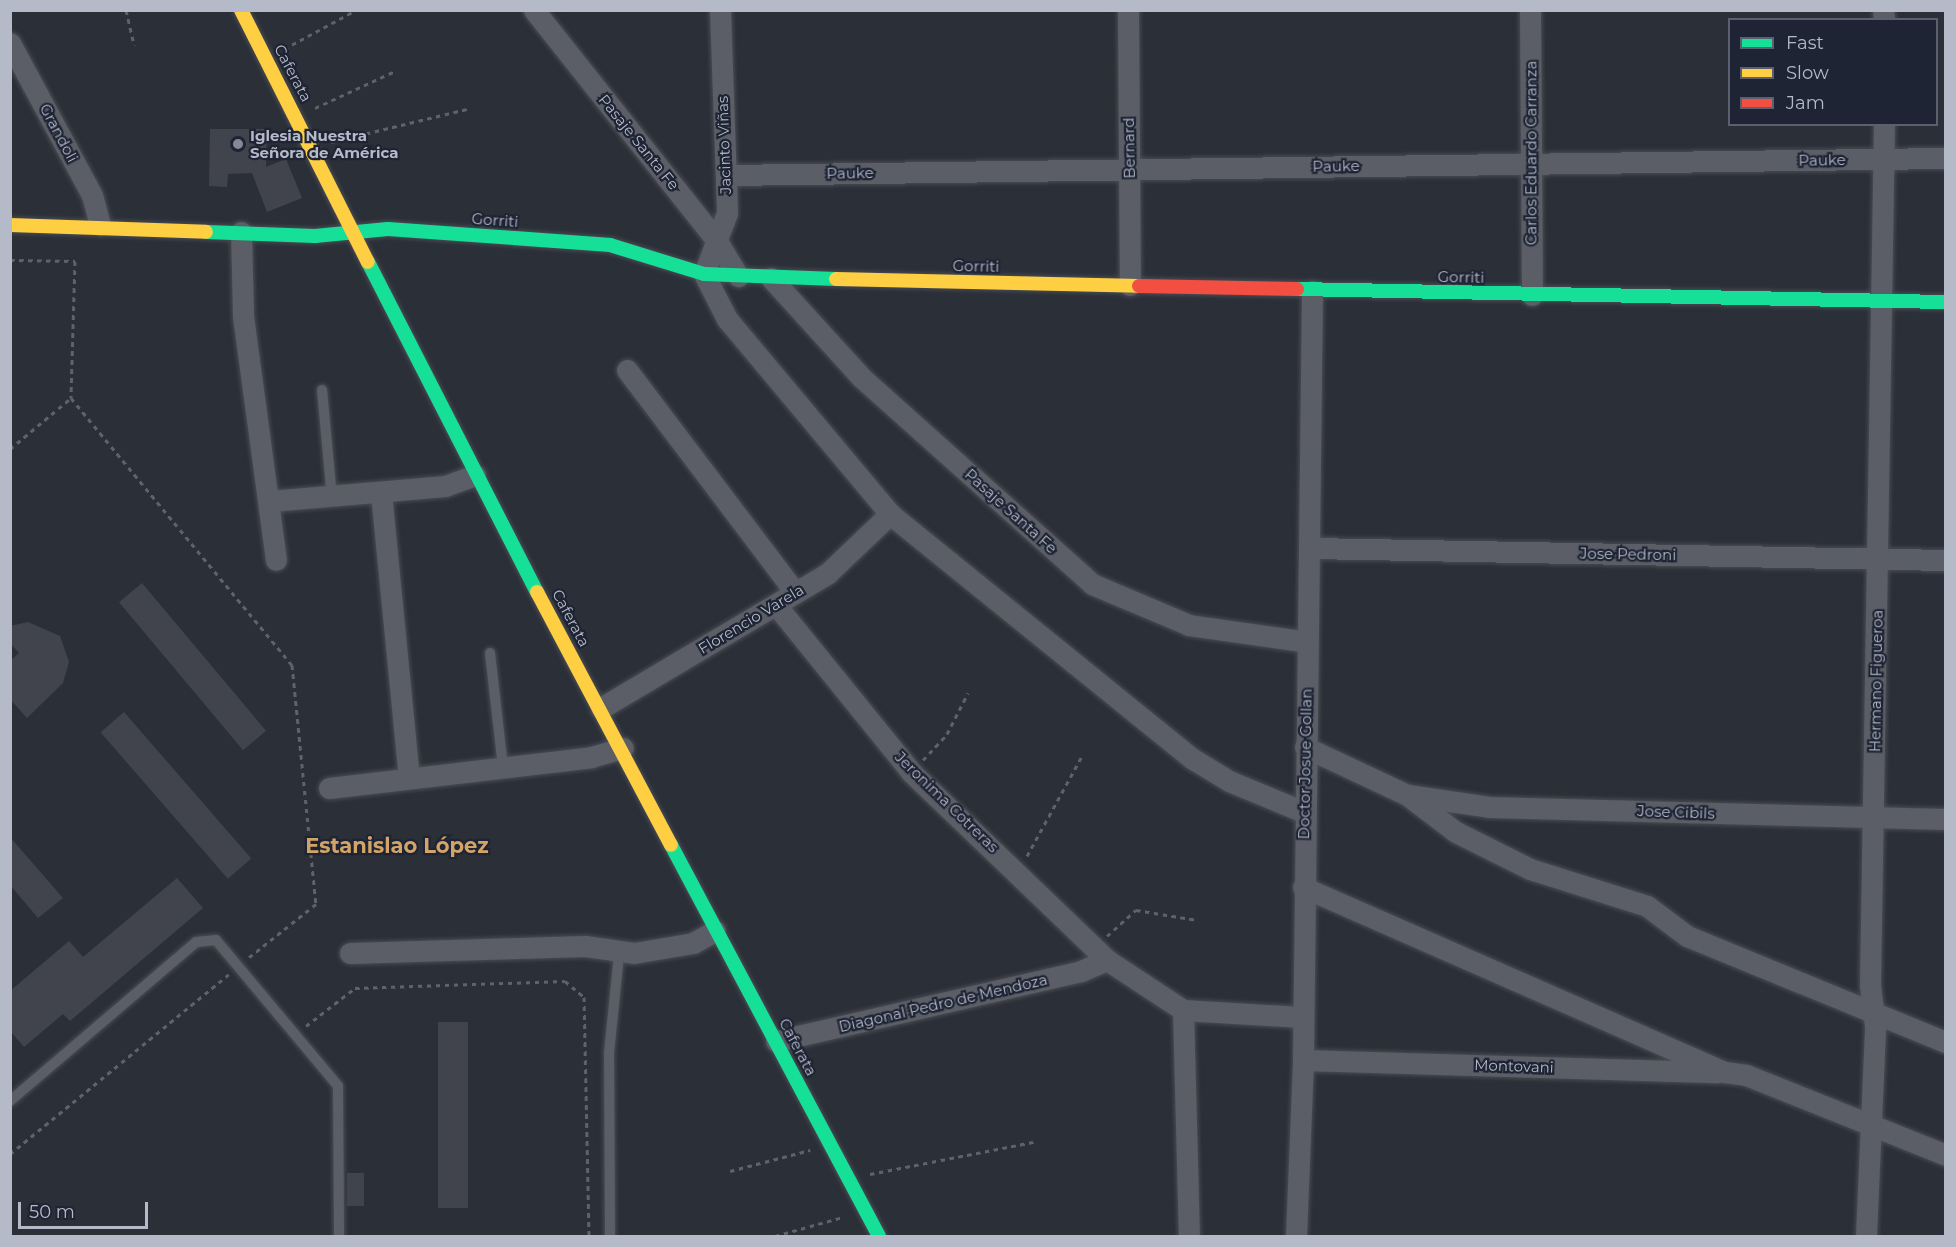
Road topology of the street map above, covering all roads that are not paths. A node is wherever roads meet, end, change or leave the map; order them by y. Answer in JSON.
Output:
{"nodes":[{"id":1,"x":241,"y":10,"type":"edge"},
{"id":2,"x":534,"y":10,"type":"edge"},
{"id":3,"x":720,"y":10,"type":"edge"},
{"id":4,"x":1128,"y":10,"type":"edge"},
{"id":5,"x":1530,"y":10,"type":"edge"},
{"id":6,"x":10,"y":43,"type":"edge"},
{"id":7,"x":1884,"y":126,"type":"edge"},
{"id":8,"x":1946,"y":158,"type":"edge"},
{"id":9,"x":1885,"y":159,"type":"junction"},
{"id":10,"x":1531,"y":164,"type":"junction"},
{"id":11,"x":1130,"y":169,"type":"junction"},
{"id":12,"x":726,"y":175,"type":"junction"},
{"id":13,"x":10,"y":225,"type":"edge"},
{"id":14,"x":100,"y":225,"type":"junction"},
{"id":15,"x":241,"y":232,"type":"junction"},
{"id":16,"x":353,"y":232,"type":"junction"},
{"id":17,"x":717,"y":241,"type":"junction"},
{"id":18,"x":704,"y":274,"type":"junction"},
{"id":19,"x":738,"y":276,"type":"junction"},
{"id":20,"x":771,"y":278,"type":"junction"},
{"id":21,"x":1130,"y":285,"type":"junction"},
{"id":22,"x":1312,"y":291,"type":"junction"},
{"id":23,"x":1532,"y":294,"type":"junction"},
{"id":24,"x":1883,"y":302,"type":"junction"},
{"id":25,"x":1946,"y":302,"type":"edge"},
{"id":26,"x":627,"y":369,"type":"dead end"},
{"id":27,"x":322,"y":390,"type":"dead end"},
{"id":28,"x":475,"y":475,"type":"junction"},
{"id":29,"x":381,"y":493,"type":"junction"},
{"id":30,"x":332,"y":496,"type":"junction"},
{"id":31,"x":270,"y":501,"type":"junction"},
{"id":32,"x":890,"y":514,"type":"junction"},
{"id":33,"x":1310,"y":548,"type":"junction"},
{"id":34,"x":1878,"y":559,"type":"junction"},
{"id":35,"x":276,"y":560,"type":"dead end"},
{"id":36,"x":1946,"y":560,"type":"edge"},
{"id":37,"x":795,"y":592,"type":"junction"},
{"id":38,"x":776,"y":605,"type":"junction"},
{"id":39,"x":1308,"y":642,"type":"junction"},
{"id":40,"x":490,"y":653,"type":"dead end"},
{"id":41,"x":601,"y":708,"type":"junction"},
{"id":42,"x":1305,"y":747,"type":"junction"},
{"id":43,"x":623,"y":748,"type":"junction"},
{"id":44,"x":503,"y":767,"type":"junction"},
{"id":45,"x":409,"y":778,"type":"junction"},
{"id":46,"x":329,"y":788,"type":"dead end"},
{"id":47,"x":1407,"y":795,"type":"junction"},
{"id":48,"x":1304,"y":812,"type":"junction"},
{"id":49,"x":1875,"y":818,"type":"junction"},
{"id":50,"x":1946,"y":819,"type":"edge"},
{"id":51,"x":1304,"y":887,"type":"junction"},
{"id":52,"x":716,"y":931,"type":"junction"},
{"id":53,"x":350,"y":953,"type":"dead end"},
{"id":54,"x":1101,"y":953,"type":"junction"},
{"id":55,"x":619,"y":954,"type":"junction"},
{"id":56,"x":1183,"y":1010,"type":"junction"},
{"id":57,"x":1875,"y":1014,"type":"junction"},
{"id":58,"x":1301,"y":1017,"type":"junction"},
{"id":59,"x":776,"y":1041,"type":"junction"},
{"id":60,"x":1946,"y":1042,"type":"edge"},
{"id":61,"x":1304,"y":1060,"type":"junction"},
{"id":62,"x":1725,"y":1072,"type":"junction"},
{"id":63,"x":10,"y":1101,"type":"edge"},
{"id":64,"x":1868,"y":1123,"type":"junction"},
{"id":65,"x":1946,"y":1155,"type":"edge"},
{"id":66,"x":339,"y":1236,"type":"edge"},
{"id":67,"x":610,"y":1236,"type":"edge"},
{"id":68,"x":879,"y":1236,"type":"edge"},
{"id":69,"x":1190,"y":1236,"type":"edge"},
{"id":70,"x":1296,"y":1236,"type":"edge"},
{"id":71,"x":1866,"y":1236,"type":"edge"}],
"edges":[{"from":1,"to":16,"type":"street","name":"Caferata"},
{"from":2,"to":17,"type":"street","name":"Pasaje Santa Fe"},
{"from":3,"to":12,"type":"street","name":"Jacinto Viñas"},
{"from":4,"to":11,"type":"street","name":"Bernard"},
{"from":5,"to":10,"type":"street","name":"Carlos Eduardo Carranza"},
{"from":6,"to":14,"type":"street","name":"Grandoli"},
{"from":7,"to":9,"type":"street","name":"Hermano Figueroa"},
{"from":8,"to":9,"type":"street","name":"Pauke"},
{"from":9,"to":10,"type":"street","name":"Pauke"},
{"from":9,"to":24,"type":"street","name":"Hermano Figueroa"},
{"from":10,"to":11,"type":"street","name":"Pauke"},
{"from":10,"to":23,"type":"street","name":"Carlos Eduardo Carranza"},
{"from":11,"to":12,"type":"street","name":"Pauke"},
{"from":11,"to":21,"type":"street","name":"Bernard"},
{"from":12,"to":17,"type":"street","name":"Jacinto Viñas"},
{"from":13,"to":14,"type":"street","name":"Gorriti"},
{"from":14,"to":15,"type":"street","name":"Gorriti"},
{"from":15,"to":16,"type":"street","name":"Gorriti"},
{"from":15,"to":31,"type":"street"},
{"from":16,"to":18,"type":"street","name":"Gorriti"},
{"from":16,"to":28,"type":"street","name":"Caferata"},
{"from":17,"to":18,"type":"street","name":"Jacinto Viñas"},
{"from":17,"to":19,"type":"street","name":"Pasaje Santa Fe"},
{"from":18,"to":19,"type":"street","name":"Gorriti"},
{"from":18,"to":32,"type":"street"},
{"from":19,"to":20,"type":"street","name":"Gorriti"},
{"from":20,"to":21,"type":"street","name":"Gorriti"},
{"from":20,"to":39,"type":"street","name":"Pasaje Santa Fe"},
{"from":21,"to":22,"type":"street","name":"Gorriti"},
{"from":22,"to":23,"type":"street","name":"Gorriti"},
{"from":22,"to":33,"type":"street","name":"Doctor Josue Gollan"},
{"from":23,"to":24,"type":"street","name":"Gorriti"},
{"from":24,"to":25,"type":"street","name":"Gorriti"},
{"from":24,"to":34,"type":"street","name":"Hermano Figueroa"},
{"from":26,"to":37,"type":"street"},
{"from":27,"to":30,"type":"lane"},
{"from":28,"to":29,"type":"street"},
{"from":28,"to":41,"type":"street","name":"Caferata"},
{"from":29,"to":30,"type":"street"},
{"from":29,"to":45,"type":"street"},
{"from":30,"to":31,"type":"street"},
{"from":31,"to":35,"type":"street"},
{"from":32,"to":37,"type":"street","name":"Florencio Varela"},
{"from":32,"to":48,"type":"street"},
{"from":33,"to":34,"type":"street","name":"Jose Pedroni"},
{"from":33,"to":39,"type":"street","name":"Doctor Josue Gollan"},
{"from":34,"to":36,"type":"street","name":"Jose Pedroni"},
{"from":34,"to":49,"type":"street","name":"Hermano Figueroa"},
{"from":37,"to":38,"type":"street","name":"Florencio Varela"},
{"from":38,"to":41,"type":"street","name":"Florencio Varela"},
{"from":38,"to":54,"type":"street","name":"Jeronima Cotreras"},
{"from":39,"to":42,"type":"street","name":"Doctor Josue Gollan"},
{"from":40,"to":44,"type":"lane"},
{"from":41,"to":43,"type":"street","name":"Caferata"},
{"from":42,"to":47,"type":"street"},
{"from":42,"to":48,"type":"street","name":"Doctor Josue Gollan"},
{"from":43,"to":44,"type":"street"},
{"from":43,"to":52,"type":"street","name":"Caferata"},
{"from":44,"to":45,"type":"street"},
{"from":45,"to":46,"type":"street"},
{"from":47,"to":49,"type":"street","name":"Jose Cibils"},
{"from":47,"to":57,"type":"street"},
{"from":48,"to":51,"type":"street","name":"Doctor Josue Gollan"},
{"from":49,"to":50,"type":"street","name":"Jose Cibils"},
{"from":49,"to":57,"type":"street","name":"Hermano Figueroa"},
{"from":51,"to":58,"type":"street","name":"Doctor Josue Gollan"},
{"from":51,"to":62,"type":"street"},
{"from":52,"to":55,"type":"street"},
{"from":52,"to":59,"type":"street","name":"Caferata"},
{"from":53,"to":55,"type":"street"},
{"from":54,"to":56,"type":"street"},
{"from":54,"to":59,"type":"street","name":"Diagonal Pedro de Mendoza"},
{"from":55,"to":67,"type":"lane"},
{"from":56,"to":58,"type":"street"},
{"from":56,"to":69,"type":"street"},
{"from":57,"to":60,"type":"street"},
{"from":57,"to":64,"type":"street","name":"Hermano Figueroa"},
{"from":58,"to":61,"type":"street","name":"Doctor Josue Gollan"},
{"from":59,"to":68,"type":"street","name":"Caferata"},
{"from":61,"to":62,"type":"street","name":"Montovani"},
{"from":61,"to":70,"type":"street","name":"Doctor Josue Gollan"},
{"from":62,"to":64,"type":"street"},
{"from":63,"to":66,"type":"lane"},
{"from":64,"to":65,"type":"street"},
{"from":64,"to":71,"type":"street","name":"Hermano Figueroa"}]}
